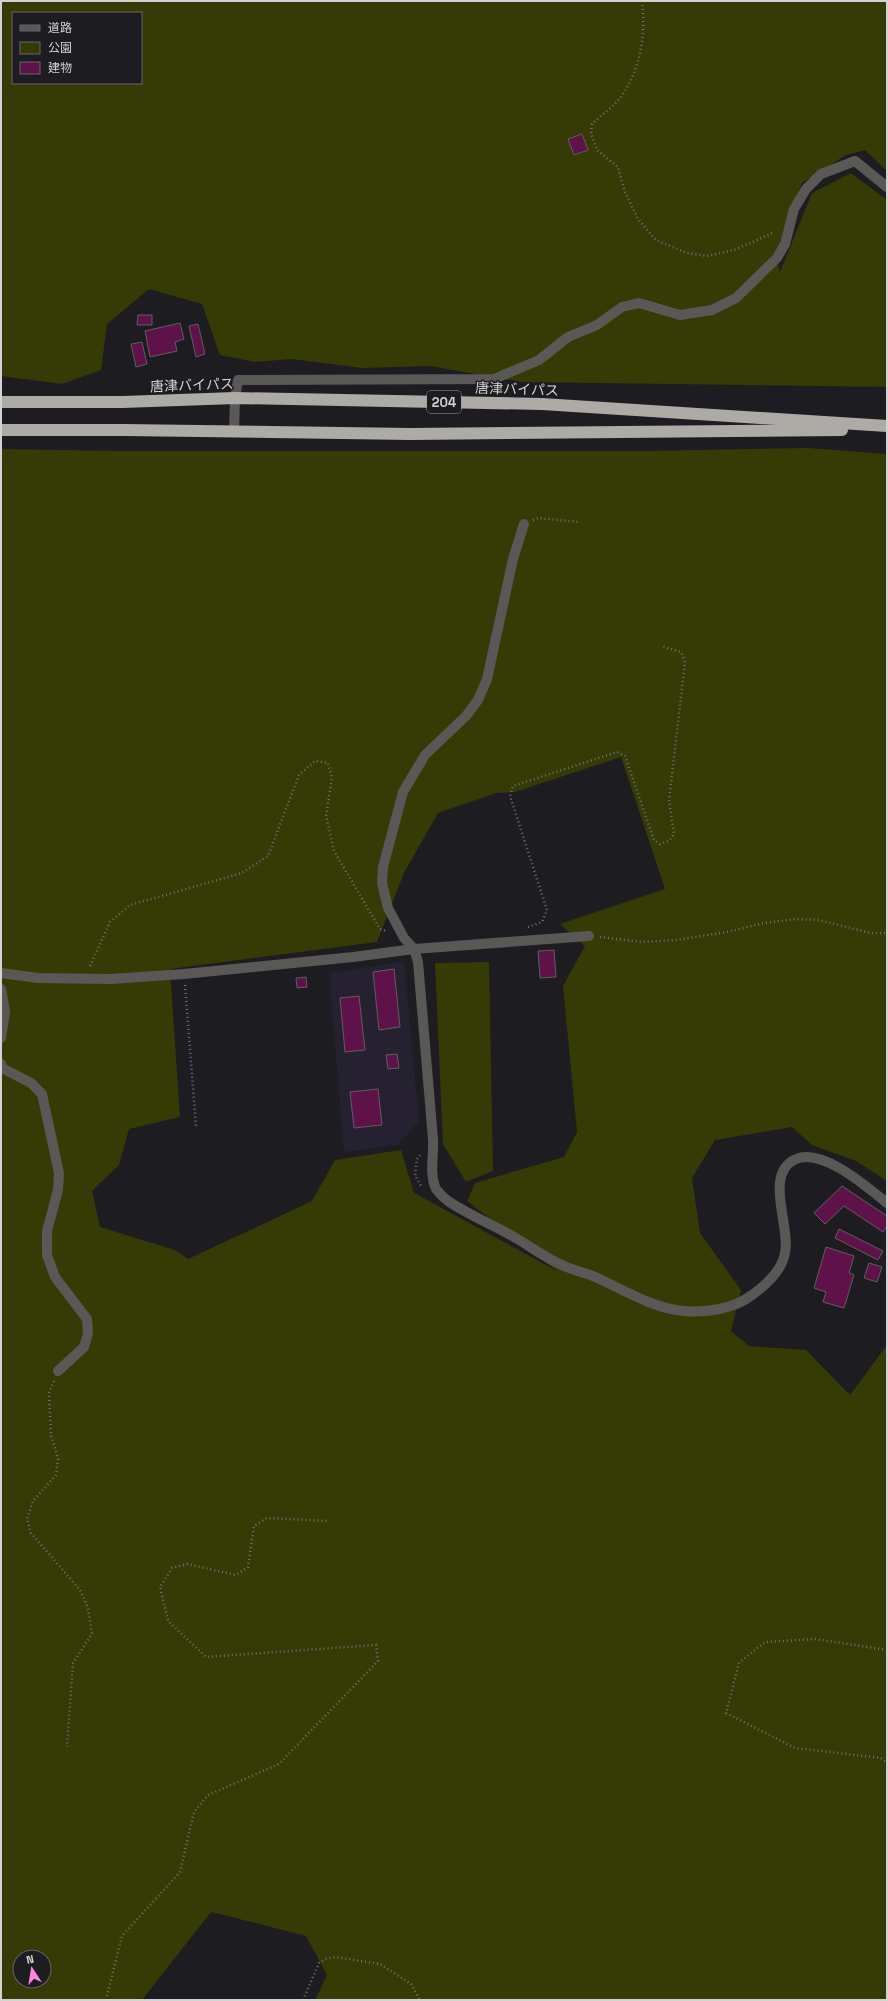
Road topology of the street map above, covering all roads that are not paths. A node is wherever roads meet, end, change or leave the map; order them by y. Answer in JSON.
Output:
{"nodes":[{"id":1,"x":887,"y":188,"type":"edge"},
{"id":2,"x":235,"y":398,"type":"junction"},
{"id":3,"x":1,"y":402,"type":"edge"},
{"id":4,"x":887,"y":428,"type":"edge"},
{"id":5,"x":1,"y":430,"type":"edge"},
{"id":6,"x":234,"y":432,"type":"junction"},
{"id":7,"x":524,"y":524,"type":"road end"},
{"id":8,"x":590,"y":936,"type":"road end"},
{"id":9,"x":414,"y":949,"type":"junction"},
{"id":10,"x":1,"y":974,"type":"edge"},
{"id":11,"x":1,"y":988,"type":"edge"},
{"id":12,"x":1,"y":1038,"type":"edge"},
{"id":13,"x":1,"y":1064,"type":"edge"},
{"id":14,"x":887,"y":1203,"type":"edge"},
{"id":15,"x":58,"y":1371,"type":"road end"}],
"edges":[{"from":1,"to":2,"type":"street"},
{"from":2,"to":3,"type":"highway","name":"唐津バイパス","number":"204"},
{"from":2,"to":4,"type":"highway","name":"唐津バイパス","number":"204"},
{"from":2,"to":6,"type":"street"},
{"from":4,"to":6,"type":"highway","name":"唐津バイパス","number":"204"},
{"from":5,"to":6,"type":"highway","name":"唐津バイパス","number":"204"},
{"from":7,"to":9,"type":"street"},
{"from":8,"to":9,"type":"street"},
{"from":9,"to":10,"type":"street"},
{"from":9,"to":14,"type":"street"},
{"from":11,"to":12,"type":"street"},
{"from":13,"to":15,"type":"street"}]}
